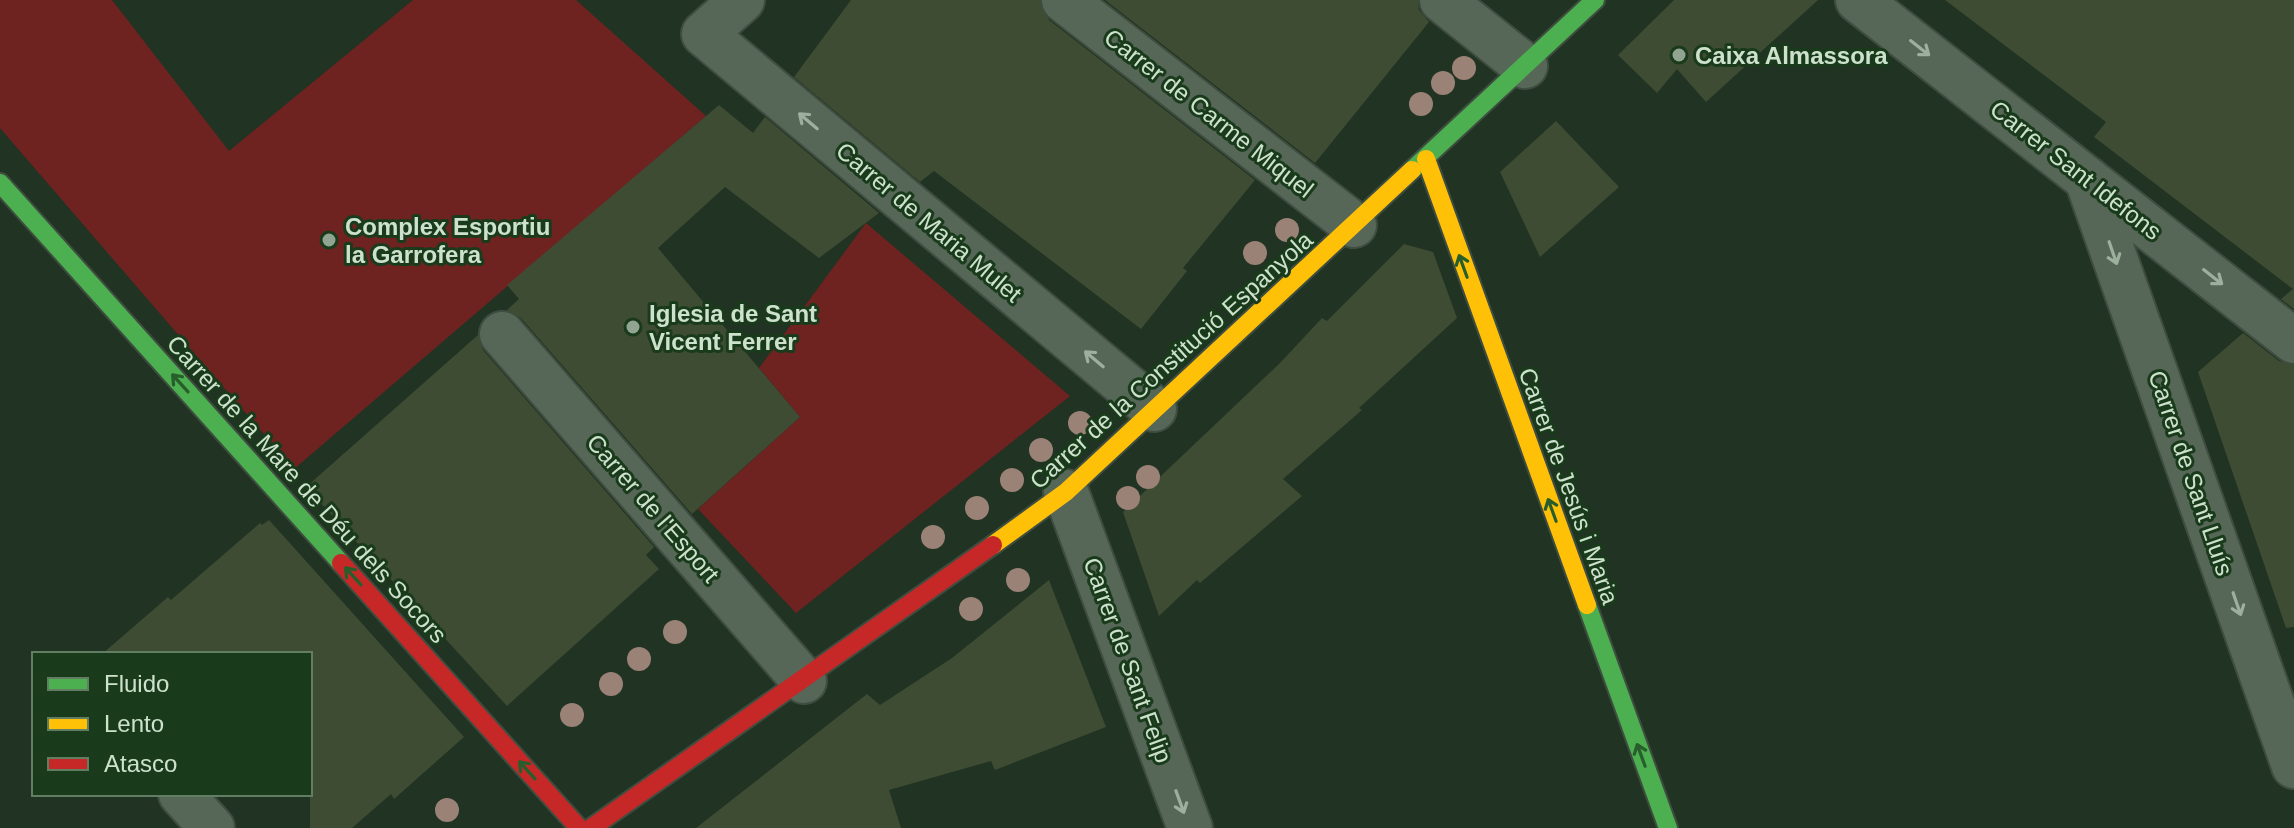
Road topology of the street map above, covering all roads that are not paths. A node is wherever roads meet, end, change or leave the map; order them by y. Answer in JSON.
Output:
{"nodes":[{"id":1,"x":742,"y":0,"type":"edge"},
{"id":2,"x":1064,"y":0,"type":"edge"},
{"id":3,"x":1442,"y":0,"type":"edge"},
{"id":4,"x":1595,"y":0,"type":"edge"},
{"id":5,"x":1858,"y":0,"type":"edge"},
{"id":6,"x":1525,"y":66,"type":"junction"},
{"id":7,"x":1426,"y":159,"type":"junction"},
{"id":8,"x":2087,"y":179,"type":"junction"},
{"id":9,"x":0,"y":183,"type":"edge"},
{"id":10,"x":1354,"y":225,"type":"junction"},
{"id":11,"x":502,"y":334,"type":"dead end"},
{"id":12,"x":2294,"y":341,"type":"edge"},
{"id":13,"x":1154,"y":409,"type":"junction"},
{"id":14,"x":1066,"y":492,"type":"junction"},
{"id":15,"x":804,"y":681,"type":"junction"},
{"id":16,"x":2294,"y":766,"type":"edge"},
{"id":17,"x":183,"y":796,"type":"edge"},
{"id":18,"x":212,"y":828,"type":"edge"},
{"id":19,"x":579,"y":828,"type":"edge"},
{"id":20,"x":591,"y":828,"type":"edge"},
{"id":21,"x":1190,"y":828,"type":"edge"},
{"id":22,"x":1668,"y":828,"type":"edge"}],
"edges":[{"from":13,"to":1,"type":"street","name":"Carrer de Maria Mulet","one_way":true},
{"from":2,"to":10,"type":"street","name":"Carrer de Carme Miquel"},
{"from":3,"to":6,"type":"street"},
{"from":4,"to":6,"type":"street","name":"Carrer de la Constitució Espanyola"},
{"from":5,"to":8,"type":"street","name":"Carrer Sant Idefons","one_way":true},
{"from":6,"to":7,"type":"street","name":"Carrer de la Constitució Espanyola"},
{"from":7,"to":10,"type":"street","name":"Carrer de la Constitució Espanyola"},
{"from":22,"to":7,"type":"street","name":"Carrer de Jesús i Maria","one_way":true},
{"from":8,"to":12,"type":"street","name":"Carrer Sant Idefons","one_way":true},
{"from":8,"to":16,"type":"street","name":"Carrer de Sant Lluís","one_way":true},
{"from":19,"to":9,"type":"street","name":"Carrer de la Mare de Déu dels Socors","one_way":true},
{"from":10,"to":13,"type":"street","name":"Carrer de la Constitució Espanyola"},
{"from":11,"to":15,"type":"street","name":"Carrer de l'Esport"},
{"from":13,"to":14,"type":"street","name":"Carrer de la Constitució Espanyola"},
{"from":14,"to":15,"type":"street","name":"Carrer de la Constitució Espanyola"},
{"from":14,"to":21,"type":"street","name":"Carrer de Sant Felip","one_way":true},
{"from":15,"to":20,"type":"street","name":"Carrer de la Constitució Espanyola"},
{"from":17,"to":18,"type":"street"}]}
